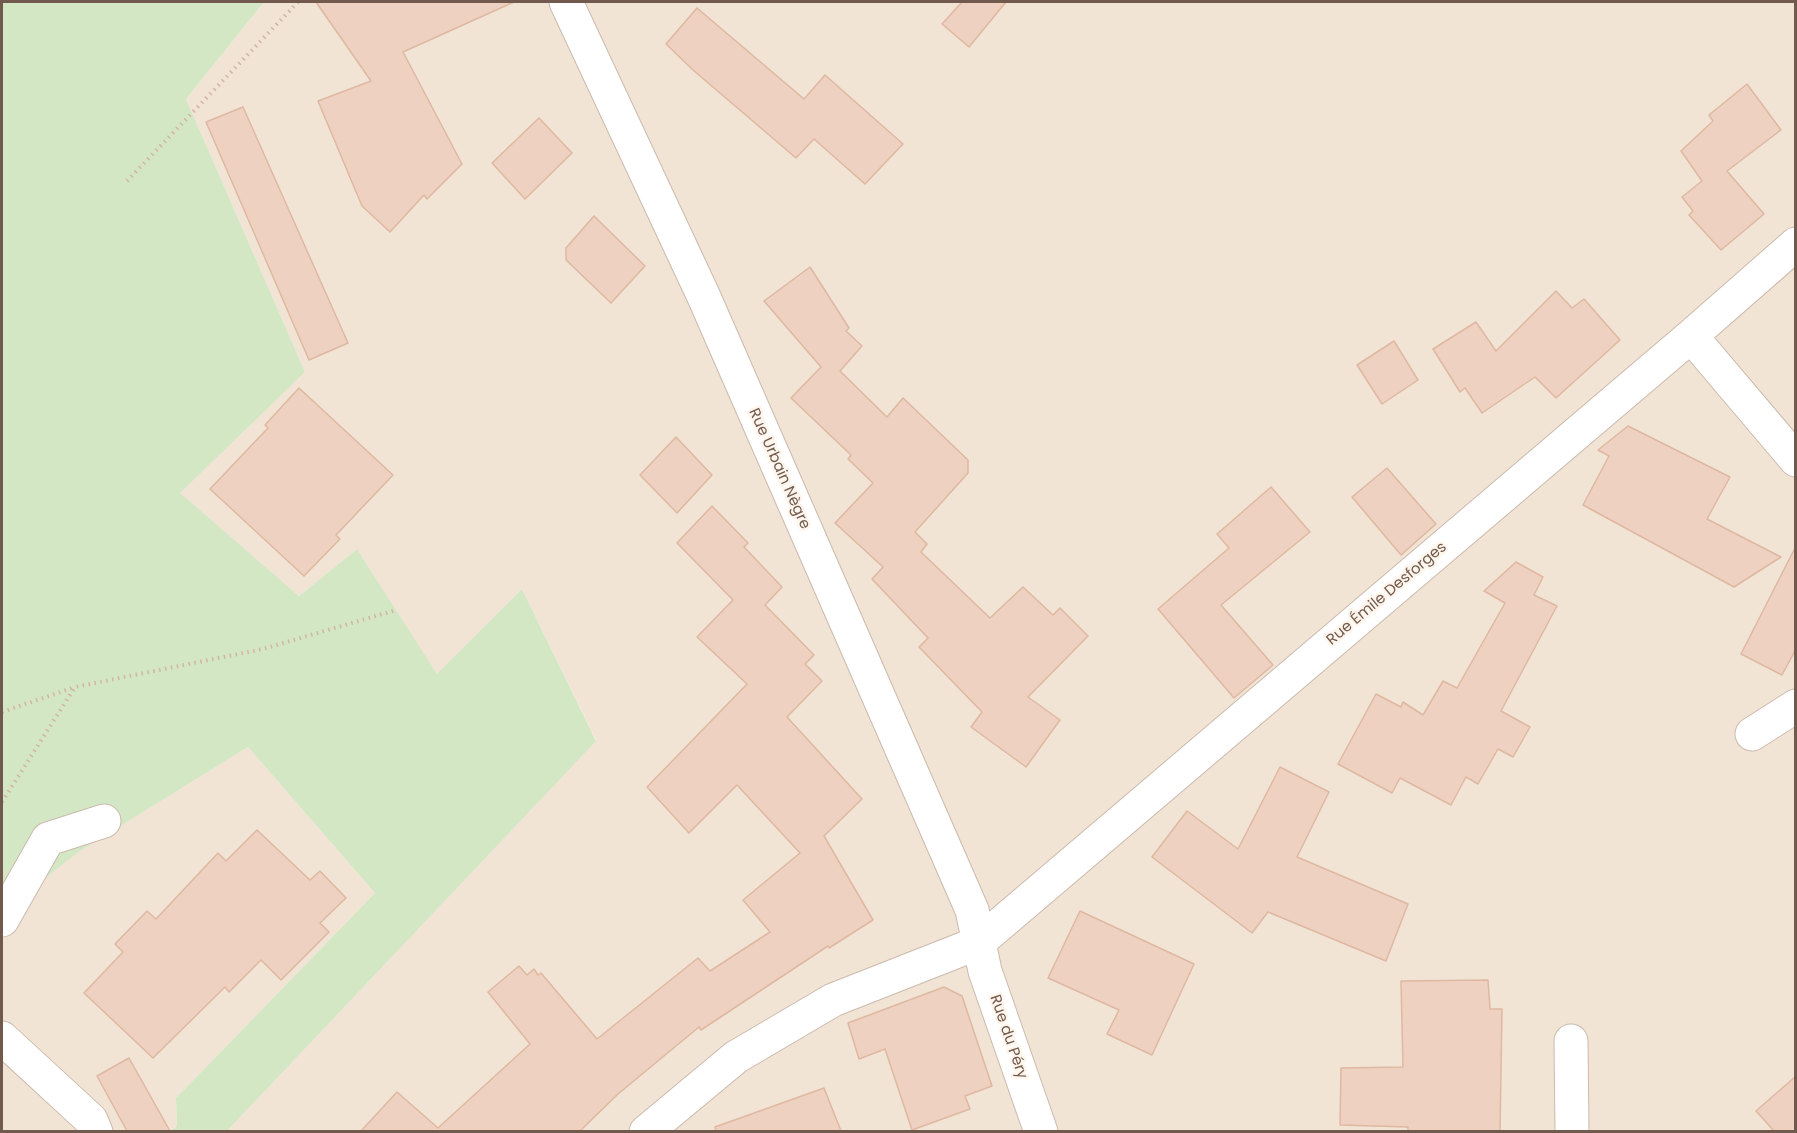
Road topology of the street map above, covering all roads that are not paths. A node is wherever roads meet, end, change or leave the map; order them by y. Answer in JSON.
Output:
{"nodes":[{"id":1,"x":566,"y":2,"type":"edge"},
{"id":2,"x":1796,"y":244,"type":"edge"},
{"id":3,"x":1691,"y":336,"type":"junction"},
{"id":4,"x":1796,"y":460,"type":"edge"},
{"id":5,"x":1796,"y":706,"type":"edge"},
{"id":6,"x":1752,"y":734,"type":"dead end"},
{"id":7,"x":104,"y":820,"type":"dead end"},
{"id":8,"x":2,"y":920,"type":"edge"},
{"id":9,"x":978,"y":943,"type":"junction"},
{"id":10,"x":2,"y":1038,"type":"edge"},
{"id":11,"x":1571,"y":1041,"type":"dead end"},
{"id":12,"x":96,"y":1131,"type":"edge"},
{"id":13,"x":646,"y":1131,"type":"edge"},
{"id":14,"x":1041,"y":1131,"type":"edge"},
{"id":15,"x":1572,"y":1131,"type":"edge"}],
"edges":[{"from":1,"to":9,"type":"street","name":"Rue Urbain Nègre"},
{"from":2,"to":3,"type":"street","name":"Rue Émile Desforges"},
{"from":3,"to":4,"type":"street"},
{"from":3,"to":9,"type":"street","name":"Rue Émile Desforges"},
{"from":5,"to":6,"type":"street"},
{"from":7,"to":8,"type":"street"},
{"from":9,"to":13,"type":"street","name":"Rue Émile Desforges"},
{"from":9,"to":14,"type":"street","name":"Rue du Péry"},
{"from":10,"to":12,"type":"street"},
{"from":11,"to":15,"type":"street"}]}
